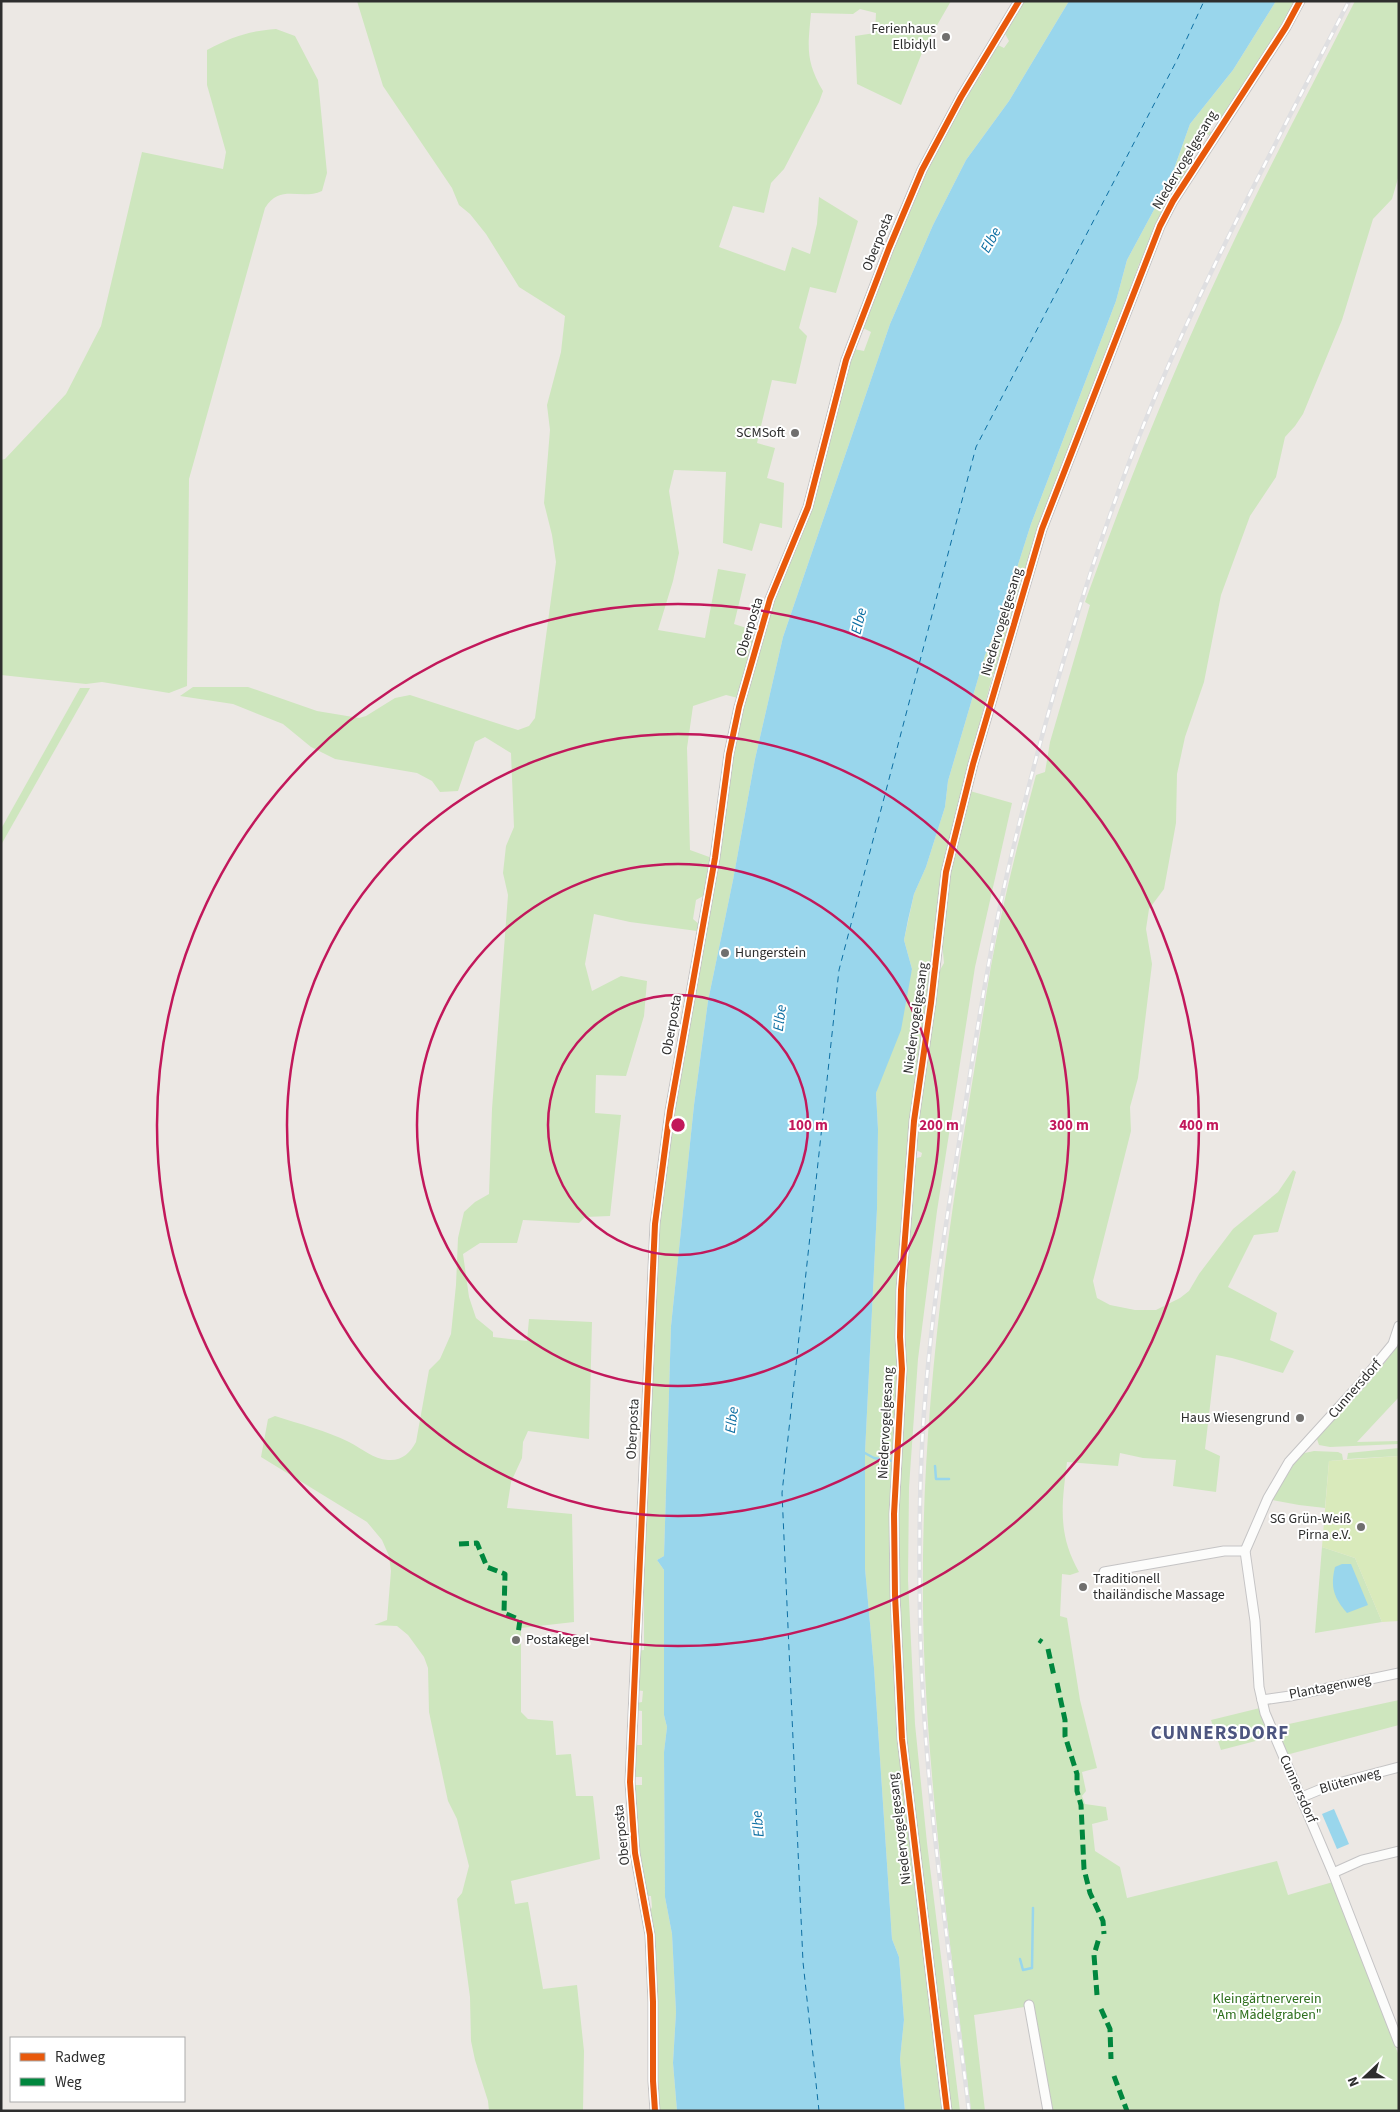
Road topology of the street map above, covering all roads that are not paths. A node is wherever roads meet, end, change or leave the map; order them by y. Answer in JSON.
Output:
{"nodes":[{"id":1,"x":1019,"y":1,"type":"edge"},
{"id":2,"x":1300,"y":1,"type":"edge"},
{"id":3,"x":1399,"y":1326,"type":"edge"},
{"id":4,"x":1245,"y":1550,"type":"junction"},
{"id":5,"x":1104,"y":1572,"type":"dead end"},
{"id":6,"x":1399,"y":1673,"type":"edge"},
{"id":7,"x":1262,"y":1700,"type":"junction"},
{"id":8,"x":1399,"y":1768,"type":"edge"},
{"id":9,"x":1302,"y":1797,"type":"junction"},
{"id":10,"x":1399,"y":1851,"type":"edge"},
{"id":11,"x":1333,"y":1873,"type":"junction"},
{"id":12,"x":1029,"y":2005,"type":"dead end"},
{"id":13,"x":1399,"y":2043,"type":"edge"},
{"id":14,"x":656,"y":2111,"type":"edge"},
{"id":15,"x":947,"y":2111,"type":"edge"},
{"id":16,"x":1048,"y":2111,"type":"edge"}],
"edges":[{"from":1,"to":14,"type":"street","name":"Oberposta"},
{"from":2,"to":15,"type":"street","name":"Niedervogelgesang"},
{"from":3,"to":4,"type":"street","name":"Cunnersdorf"},
{"from":4,"to":5,"type":"street"},
{"from":4,"to":7,"type":"street","name":"Cunnersdorf"},
{"from":6,"to":7,"type":"street","name":"Plantagenweg"},
{"from":7,"to":9,"type":"street","name":"Cunnersdorf"},
{"from":8,"to":9,"type":"street","name":"Blütenweg"},
{"from":9,"to":11,"type":"street","name":"Cunnersdorf"},
{"from":10,"to":11,"type":"street"},
{"from":11,"to":13,"type":"street","name":"Cunnersdorf"},
{"from":12,"to":16,"type":"street"}]}
